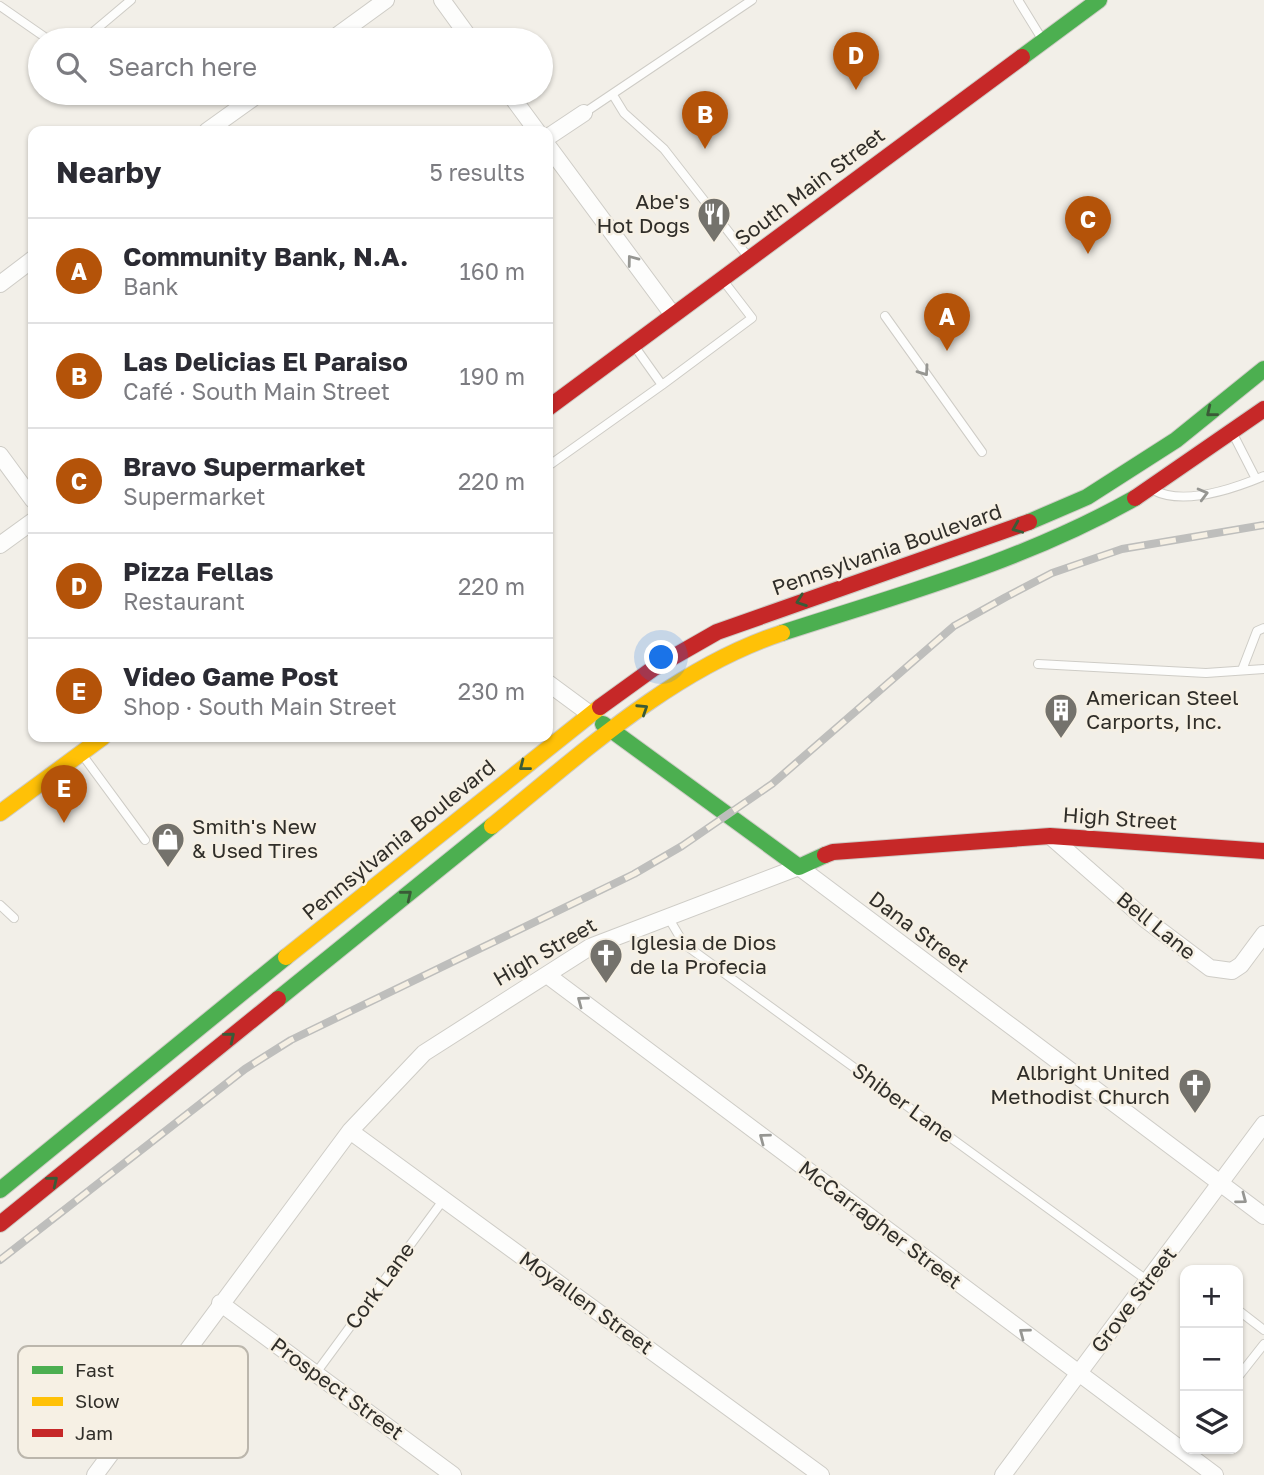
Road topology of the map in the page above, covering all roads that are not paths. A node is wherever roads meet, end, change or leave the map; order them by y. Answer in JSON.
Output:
{"nodes":[{"id":1,"x":131,"y":0,"type":"edge"},
{"id":2,"x":386,"y":0,"type":"edge"},
{"id":3,"x":442,"y":0,"type":"edge"},
{"id":4,"x":752,"y":0,"type":"edge"},
{"id":5,"x":1017,"y":0,"type":"edge"},
{"id":6,"x":1099,"y":0,"type":"edge"},
{"id":7,"x":0,"y":6,"type":"edge"},
{"id":8,"x":32,"y":28,"type":"edge"},
{"id":9,"x":98,"y":28,"type":"edge"},
{"id":10,"x":348,"y":28,"type":"edge"},
{"id":11,"x":462,"y":28,"type":"edge"},
{"id":12,"x":1043,"y":41,"type":"junction"},
{"id":13,"x":613,"y":94,"type":"junction"},
{"id":14,"x":243,"y":105,"type":"edge"},
{"id":15,"x":518,"y":105,"type":"edge"},
{"id":16,"x":584,"y":113,"type":"joint"},
{"id":17,"x":214,"y":126,"type":"edge"},
{"id":18,"x":533,"y":126,"type":"edge"},
{"id":19,"x":553,"y":134,"type":"edge"},
{"id":20,"x":553,"y":153,"type":"edge"},
{"id":21,"x":749,"y":259,"type":"junction"},
{"id":22,"x":28,"y":263,"type":"edge"},
{"id":23,"x":722,"y":279,"type":"junction"},
{"id":24,"x":0,"y":284,"type":"edge"},
{"id":25,"x":673,"y":315,"type":"junction"},
{"id":26,"x":885,"y":316,"type":"dead end"},
{"id":27,"x":633,"y":345,"type":"junction"},
{"id":28,"x":1264,"y":369,"type":"edge"},
{"id":29,"x":662,"y":385,"type":"junction"},
{"id":30,"x":553,"y":404,"type":"edge"},
{"id":31,"x":1264,"y":409,"type":"edge"},
{"id":32,"x":1232,"y":432,"type":"junction"},
{"id":33,"x":982,"y":452,"type":"dead end"},
{"id":34,"x":0,"y":454,"type":"edge"},
{"id":35,"x":553,"y":463,"type":"edge"},
{"id":36,"x":1264,"y":470,"type":"edge"},
{"id":37,"x":1260,"y":477,"type":"edge"},
{"id":38,"x":1150,"y":489,"type":"junction"},
{"id":39,"x":28,"y":493,"type":"edge"},
{"id":40,"x":28,"y":525,"type":"edge"},
{"id":41,"x":0,"y":545,"type":"edge"},
{"id":42,"x":1264,"y":628,"type":"edge"},
{"id":43,"x":1038,"y":664,"type":"dead end"},
{"id":44,"x":1264,"y":669,"type":"edge"},
{"id":45,"x":1242,"y":670,"type":"junction"},
{"id":46,"x":553,"y":687,"type":"edge"},
{"id":47,"x":590,"y":714,"type":"junction"},
{"id":48,"x":611,"y":730,"type":"junction"},
{"id":49,"x":96,"y":742,"type":"edge"},
{"id":50,"x":81,"y":753,"type":"junction"},
{"id":51,"x":1,"y":810,"type":"edge"},
{"id":52,"x":1050,"y":836,"type":"junction"},
{"id":53,"x":145,"y":840,"type":"dead end"},
{"id":54,"x":1264,"y":851,"type":"edge"},
{"id":55,"x":799,"y":867,"type":"junction"},
{"id":56,"x":0,"y":905,"type":"edge"},
{"id":57,"x":668,"y":917,"type":"junction"},
{"id":58,"x":14,"y":918,"type":"dead end"},
{"id":59,"x":1264,"y":934,"type":"edge"},
{"id":60,"x":547,"y":975,"type":"junction"},
{"id":61,"x":1264,"y":1124,"type":"edge"},
{"id":62,"x":349,"y":1131,"type":"junction"},
{"id":63,"x":1220,"y":1183,"type":"junction"},
{"id":64,"x":0,"y":1190,"type":"edge"},
{"id":65,"x":444,"y":1199,"type":"junction"},
{"id":66,"x":1264,"y":1216,"type":"edge"},
{"id":67,"x":0,"y":1224,"type":"edge"},
{"id":68,"x":1149,"y":1281,"type":"junction"},
{"id":69,"x":220,"y":1303,"type":"junction"},
{"id":70,"x":1243,"y":1314,"type":"edge"},
{"id":71,"x":1264,"y":1330,"type":"edge"},
{"id":72,"x":1264,"y":1344,"type":"edge"},
{"id":73,"x":189,"y":1346,"type":"edge"},
{"id":74,"x":1243,"y":1371,"type":"edge"},
{"id":75,"x":316,"y":1373,"type":"junction"},
{"id":76,"x":1079,"y":1374,"type":"junction"},
{"id":77,"x":109,"y":1458,"type":"edge"},
{"id":78,"x":97,"y":1474,"type":"edge"},
{"id":79,"x":453,"y":1475,"type":"edge"},
{"id":80,"x":821,"y":1475,"type":"edge"},
{"id":81,"x":1003,"y":1475,"type":"edge"},
{"id":82,"x":1215,"y":1475,"type":"edge"}],
"edges":[{"from":1,"to":9,"type":"lane"},
{"from":2,"to":10,"type":"street"},
{"from":3,"to":11,"type":"street"},
{"from":4,"to":13,"type":"lane"},
{"from":5,"to":12,"type":"lane"},
{"from":6,"to":12,"type":"main road","name":"South Main Street"},
{"from":7,"to":8,"type":"lane"},
{"from":12,"to":21,"type":"main road","name":"South Main Street"},
{"from":13,"to":16,"type":"lane"},
{"from":13,"to":21,"type":"lane"},
{"from":14,"to":17,"type":"street"},
{"from":15,"to":18,"type":"street"},
{"from":16,"to":19,"type":"street"},
{"from":25,"to":20,"type":"street","one_way":true},
{"from":21,"to":23,"type":"main road","name":"South Main Street"},
{"from":22,"to":24,"type":"street"},
{"from":23,"to":25,"type":"main road","name":"South Main Street"},
{"from":23,"to":29,"type":"lane"},
{"from":25,"to":27,"type":"main road","name":"South Main Street"},
{"from":26,"to":33,"type":"lane","one_way":true},
{"from":27,"to":29,"type":"lane"},
{"from":27,"to":30,"type":"main road","name":"South Main Street"},
{"from":28,"to":47,"type":"main road","name":"Pennsylvania Boulevard","one_way":true},
{"from":29,"to":35,"type":"lane"},
{"from":31,"to":32,"type":"main road"},
{"from":32,"to":37,"type":"lane"},
{"from":32,"to":38,"type":"main road"},
{"from":34,"to":39,"type":"street"},
{"from":36,"to":37,"type":"lane"},
{"from":38,"to":37,"type":"lane","one_way":true},
{"from":48,"to":38,"type":"main road","one_way":true},
{"from":40,"to":41,"type":"street"},
{"from":42,"to":45,"type":"lane"},
{"from":43,"to":45,"type":"lane"},
{"from":44,"to":45,"type":"lane"},
{"from":46,"to":47,"type":"street","name":"Dana Street"},
{"from":47,"to":48,"type":"main road","name":"Dana Street"},
{"from":47,"to":64,"type":"main road","name":"Pennsylvania Boulevard","one_way":true},
{"from":48,"to":55,"type":"main road","name":"Dana Street"},
{"from":67,"to":48,"type":"main road","one_way":true},
{"from":49,"to":50,"type":"main road"},
{"from":50,"to":51,"type":"main road"},
{"from":50,"to":53,"type":"lane"},
{"from":52,"to":54,"type":"main road","name":"High Street"},
{"from":52,"to":55,"type":"main road","name":"High Street"},
{"from":52,"to":59,"type":"street","name":"Bell Lane"},
{"from":55,"to":57,"type":"street","name":"High Street"},
{"from":55,"to":63,"type":"street","name":"Dana Street"},
{"from":56,"to":58,"type":"lane"},
{"from":57,"to":60,"type":"street","name":"High Street"},
{"from":57,"to":68,"type":"lane","name":"Shiber Lane"},
{"from":60,"to":62,"type":"street","name":"High Street"},
{"from":76,"to":60,"type":"street","name":"McCarragher Street","one_way":true},
{"from":61,"to":63,"type":"street","name":"Grove Street"},
{"from":62,"to":65,"type":"street","name":"Moyallen Street"},
{"from":62,"to":69,"type":"street","name":"High Street"},
{"from":63,"to":66,"type":"street","name":"Dana Street","one_way":true},
{"from":63,"to":68,"type":"street","name":"Grove Street"},
{"from":65,"to":75,"type":"lane","name":"Cork Lane"},
{"from":65,"to":80,"type":"street","name":"Moyallen Street"},
{"from":68,"to":76,"type":"street","name":"Grove Street"},
{"from":69,"to":73,"type":"street","name":"High Street"},
{"from":69,"to":75,"type":"street","name":"Prospect Street"},
{"from":70,"to":71,"type":"lane"},
{"from":72,"to":74,"type":"lane"},
{"from":75,"to":79,"type":"street","name":"Prospect Street"},
{"from":76,"to":81,"type":"street","name":"Grove Street"},
{"from":76,"to":82,"type":"street","name":"McCarragher Street"},
{"from":77,"to":78,"type":"street","name":"High Street"}]}
